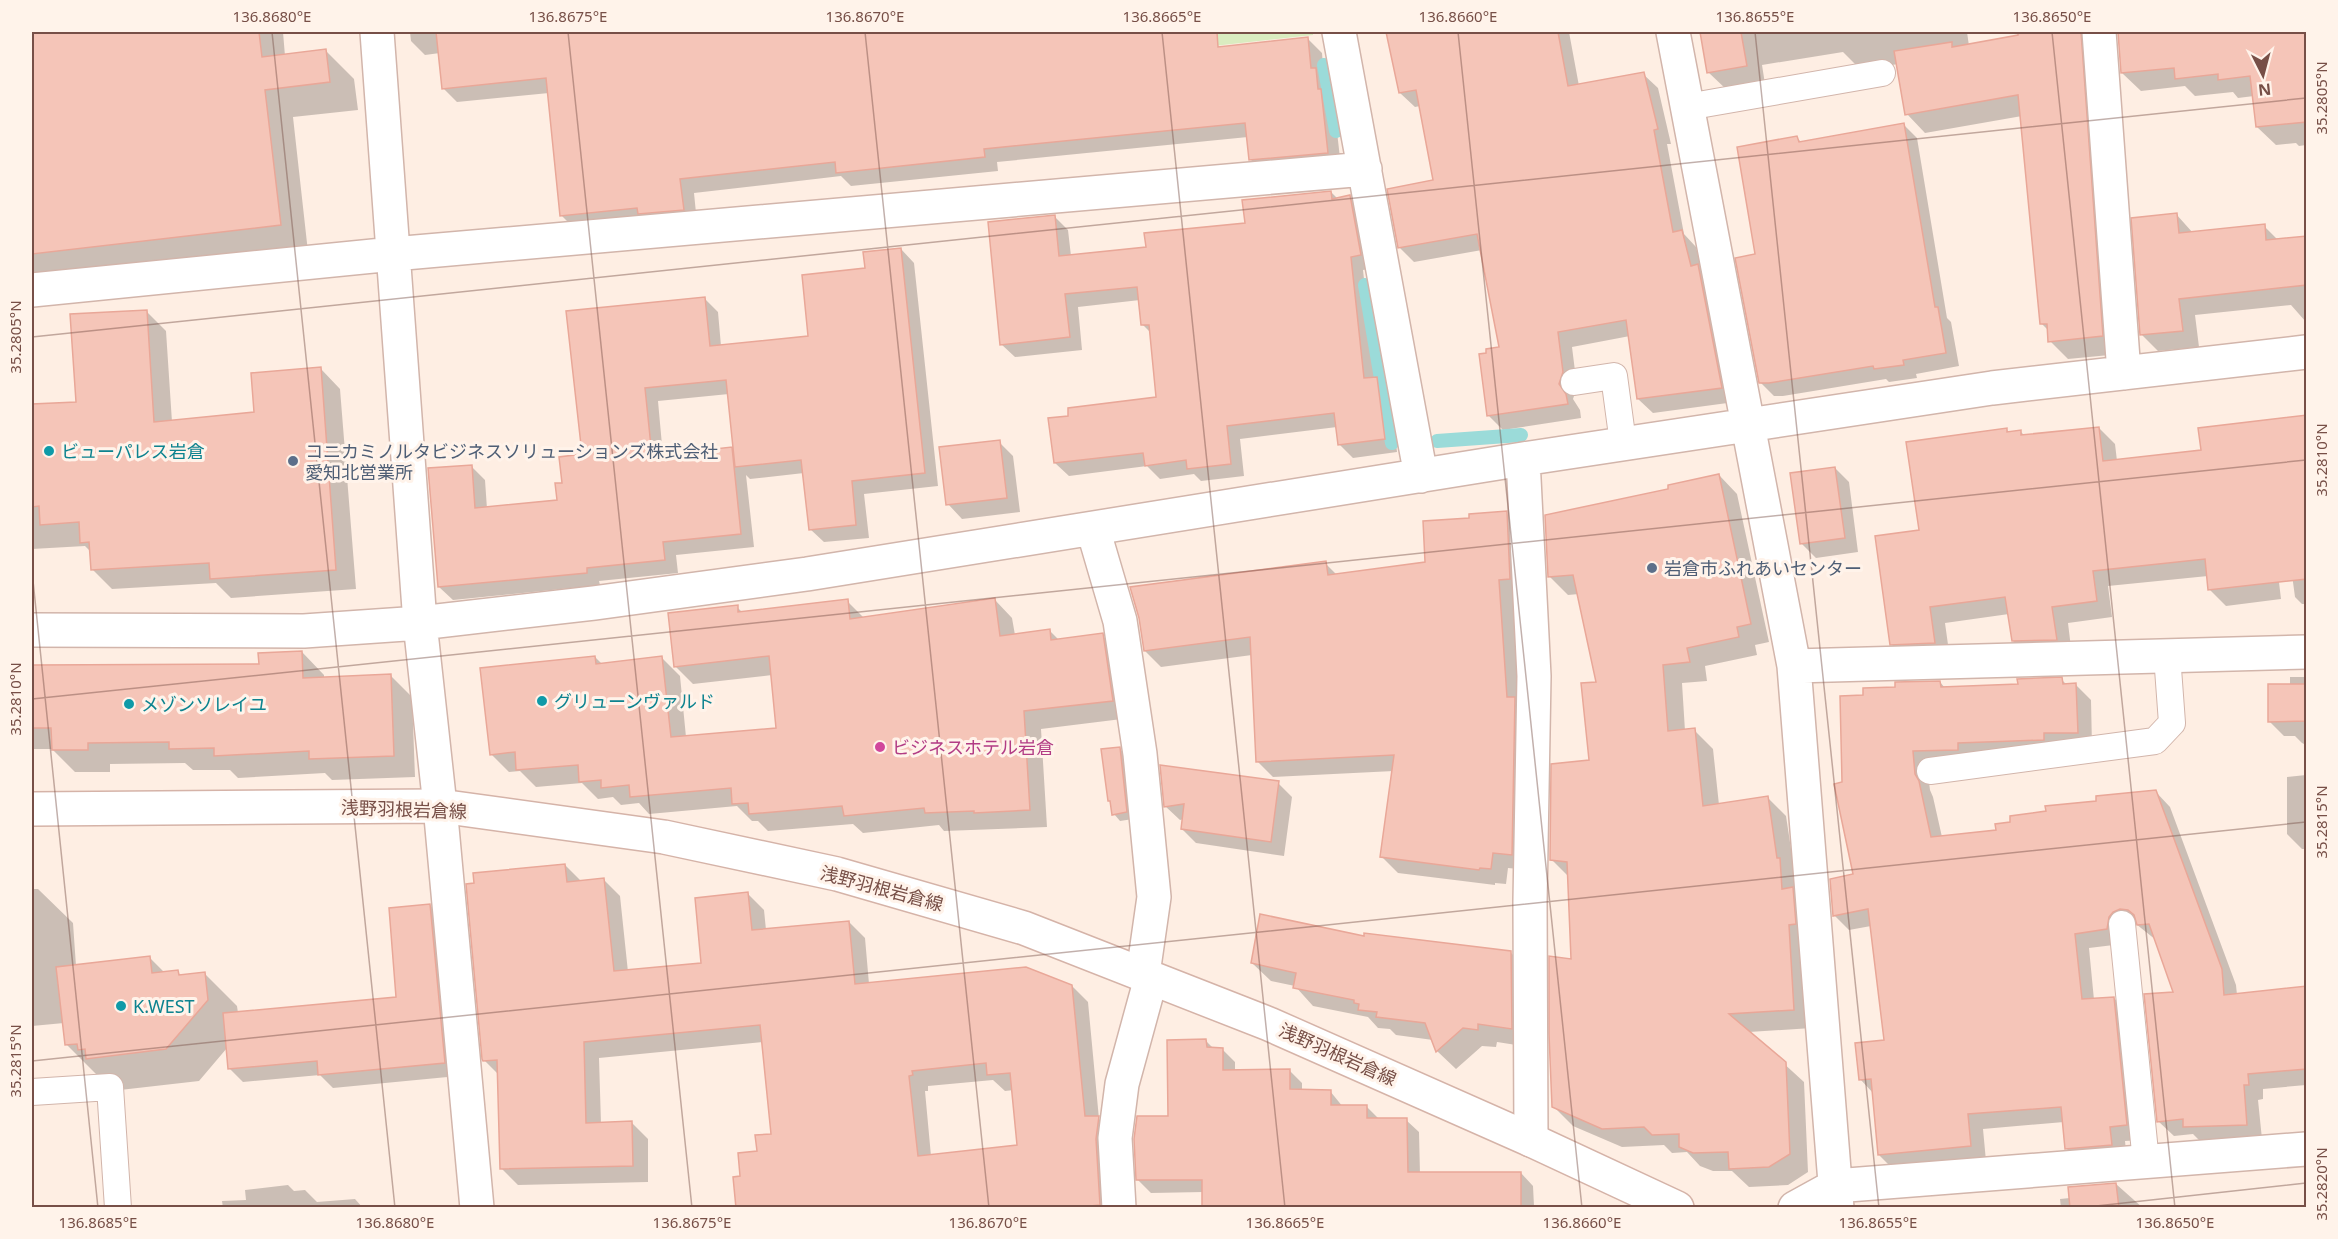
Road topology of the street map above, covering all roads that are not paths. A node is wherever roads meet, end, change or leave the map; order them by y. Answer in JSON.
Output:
{"nodes":[{"id":1,"x":377,"y":32,"type":"edge"},
{"id":2,"x":1339,"y":32,"type":"edge"},
{"id":3,"x":1672,"y":32,"type":"edge"},
{"id":4,"x":2099,"y":32,"type":"edge"},
{"id":5,"x":1882,"y":73,"type":"dead end"},
{"id":6,"x":1687,"y":107,"type":"junction"},
{"id":7,"x":1365,"y":169,"type":"junction"},
{"id":8,"x":393,"y":254,"type":"junction"},
{"id":9,"x":32,"y":290,"type":"edge"},
{"id":10,"x":2307,"y":352,"type":"edge"},
{"id":11,"x":2124,"y":373,"type":"junction"},
{"id":12,"x":1574,"y":382,"type":"dead end"},
{"id":13,"x":1748,"y":424,"type":"junction"},
{"id":14,"x":1623,"y":443,"type":"junction"},
{"id":15,"x":1523,"y":459,"type":"junction"},
{"id":16,"x":1421,"y":476,"type":"junction"},
{"id":17,"x":1093,"y":529,"type":"junction"},
{"id":18,"x":420,"y":623,"type":"junction"},
{"id":19,"x":32,"y":630,"type":"edge"},
{"id":20,"x":2307,"y":652,"type":"edge"},
{"id":21,"x":2166,"y":656,"type":"junction"},
{"id":22,"x":1794,"y":666,"type":"junction"},
{"id":23,"x":1930,"y":771,"type":"dead end"},
{"id":24,"x":440,"y":807,"type":"junction"},
{"id":25,"x":32,"y":809,"type":"edge"},
{"id":26,"x":2122,"y":924,"type":"dead end"},
{"id":27,"x":1147,"y":976,"type":"junction"},
{"id":28,"x":32,"y":1092,"type":"edge"},
{"id":29,"x":1532,"y":1140,"type":"junction"},
{"id":30,"x":2307,"y":1149,"type":"edge"},
{"id":31,"x":2146,"y":1162,"type":"junction"},
{"id":32,"x":1836,"y":1197,"type":"edge"},
{"id":33,"x":118,"y":1208,"type":"edge"},
{"id":34,"x":477,"y":1208,"type":"edge"},
{"id":35,"x":1119,"y":1208,"type":"edge"},
{"id":36,"x":1677,"y":1208,"type":"edge"},
{"id":37,"x":1795,"y":1208,"type":"edge"}],
"edges":[{"from":1,"to":8,"type":"street"},
{"from":2,"to":7,"type":"street"},
{"from":3,"to":6,"type":"street"},
{"from":4,"to":11,"type":"street"},
{"from":5,"to":6,"type":"lane"},
{"from":6,"to":13,"type":"street"},
{"from":7,"to":8,"type":"street"},
{"from":7,"to":16,"type":"street"},
{"from":8,"to":9,"type":"street"},
{"from":8,"to":18,"type":"street"},
{"from":10,"to":11,"type":"street"},
{"from":11,"to":13,"type":"street"},
{"from":12,"to":14,"type":"lane"},
{"from":13,"to":14,"type":"street"},
{"from":13,"to":22,"type":"street"},
{"from":14,"to":15,"type":"street"},
{"from":15,"to":16,"type":"street"},
{"from":15,"to":29,"type":"street"},
{"from":16,"to":17,"type":"street"},
{"from":17,"to":18,"type":"street"},
{"from":17,"to":27,"type":"street"},
{"from":18,"to":19,"type":"street"},
{"from":18,"to":24,"type":"street"},
{"from":20,"to":21,"type":"street"},
{"from":21,"to":22,"type":"street"},
{"from":21,"to":23,"type":"lane"},
{"from":22,"to":32,"type":"street"},
{"from":24,"to":25,"type":"street","name":"浅野羽根岩倉線"},
{"from":24,"to":27,"type":"street","name":"浅野羽根岩倉線"},
{"from":24,"to":34,"type":"street"},
{"from":26,"to":31,"type":"lane"},
{"from":27,"to":29,"type":"street","name":"浅野羽根岩倉線"},
{"from":27,"to":35,"type":"street"},
{"from":28,"to":33,"type":"lane"},
{"from":29,"to":36,"type":"street","name":"浅野羽根岩倉線"},
{"from":30,"to":31,"type":"street"},
{"from":31,"to":32,"type":"street"},
{"from":32,"to":37,"type":"street"}]}
